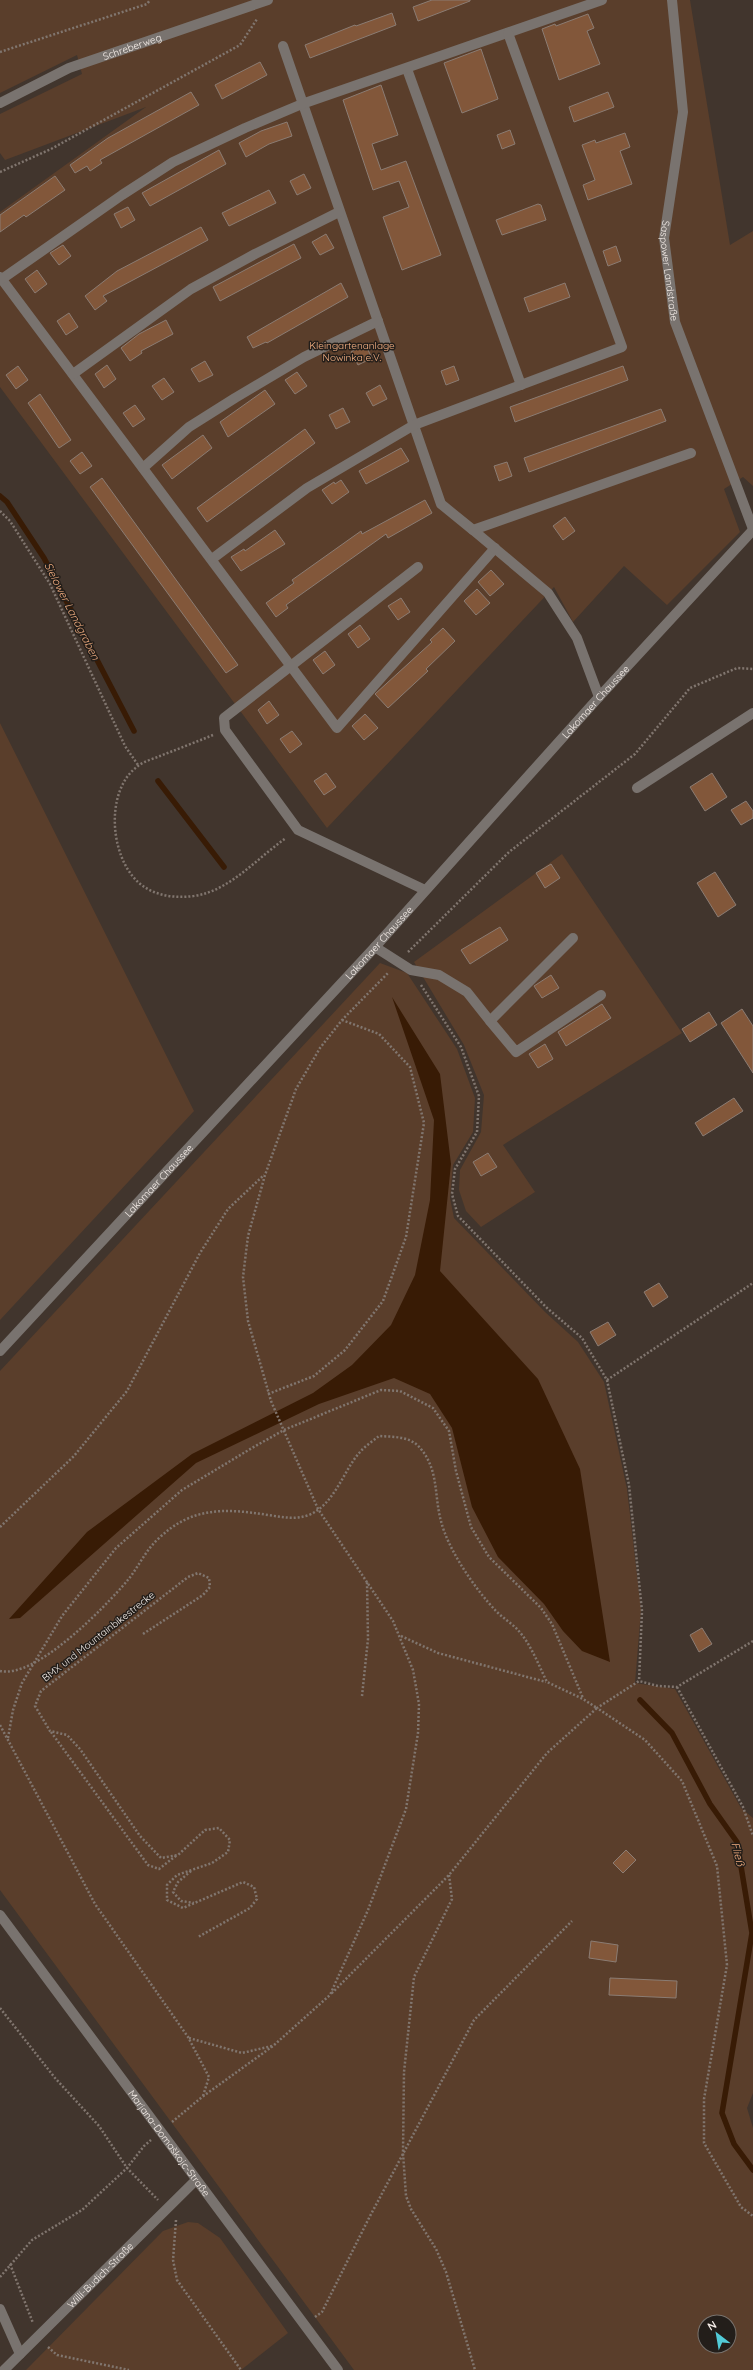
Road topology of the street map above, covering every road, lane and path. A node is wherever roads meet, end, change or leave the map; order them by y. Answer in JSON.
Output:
{"nodes":[{"id":1,"x":150,"y":0,"type":"edge"},
{"id":2,"x":268,"y":0,"type":"edge"},
{"id":3,"x":602,"y":0,"type":"edge"},
{"id":4,"x":672,"y":0,"type":"edge"},
{"id":5,"x":261,"y":13,"type":"dead end"},
{"id":6,"x":508,"y":32,"type":"junction"},
{"id":7,"x":283,"y":46,"type":"dead end"},
{"id":8,"x":0,"y":52,"type":"edge"},
{"id":9,"x":407,"y":69,"type":"junction"},
{"id":10,"x":0,"y":103,"type":"edge"},
{"id":11,"x":302,"y":104,"type":"junction"},
{"id":12,"x":0,"y":172,"type":"edge"},
{"id":13,"x":339,"y":212,"type":"junction"},
{"id":14,"x":1,"y":278,"type":"edge"},
{"id":15,"x":378,"y":322,"type":"junction"},
{"id":16,"x":72,"y":374,"type":"junction"},
{"id":17,"x":521,"y":384,"type":"junction"},
{"id":18,"x":414,"y":426,"type":"junction"},
{"id":19,"x":691,"y":453,"type":"dead end"},
{"id":20,"x":143,"y":468,"type":"junction"},
{"id":21,"x":0,"y":511,"type":"edge"},
{"id":22,"x":753,"y":529,"type":"edge"},
{"id":23,"x":473,"y":530,"type":"junction"},
{"id":24,"x":495,"y":548,"type":"junction"},
{"id":25,"x":212,"y":559,"type":"junction"},
{"id":26,"x":418,"y":567,"type":"dead end"},
{"id":27,"x":290,"y":665,"type":"junction"},
{"id":28,"x":753,"y":669,"type":"edge"},
{"id":29,"x":599,"y":697,"type":"junction"},
{"id":30,"x":753,"y":713,"type":"edge"},
{"id":31,"x":225,"y":730,"type":"junction"},
{"id":32,"x":138,"y":765,"type":"junction"},
{"id":33,"x":638,"y":788,"type":"dead end"},
{"id":34,"x":298,"y":830,"type":"junction"},
{"id":35,"x":425,"y":890,"type":"junction"},
{"id":36,"x":573,"y":938,"type":"dead end"},
{"id":37,"x":375,"y":947,"type":"junction"},
{"id":38,"x":398,"y":962,"type":"junction"},
{"id":39,"x":411,"y":970,"type":"junction"},
{"id":40,"x":601,"y":995,"type":"dead end"},
{"id":41,"x":342,"y":1020,"type":"junction"},
{"id":42,"x":490,"y":1021,"type":"junction"},
{"id":43,"x":264,"y":1175,"type":"junction"},
{"id":44,"x":753,"y":1283,"type":"edge"},
{"id":45,"x":0,"y":1351,"type":"edge"},
{"id":46,"x":607,"y":1380,"type":"junction"},
{"id":47,"x":268,"y":1394,"type":"junction"},
{"id":48,"x":284,"y":1430,"type":"junction"},
{"id":49,"x":318,"y":1510,"type":"junction"},
{"id":50,"x":0,"y":1527,"type":"edge"},
{"id":51,"x":367,"y":1581,"type":"junction"},
{"id":52,"x":143,"y":1634,"type":"dead end"},
{"id":53,"x":401,"y":1636,"type":"junction"},
{"id":54,"x":753,"y":1641,"type":"edge"},
{"id":55,"x":35,"y":1662,"type":"junction"},
{"id":56,"x":0,"y":1671,"type":"edge"},
{"id":57,"x":639,"y":1681,"type":"junction"},
{"id":58,"x":547,"y":1682,"type":"junction"},
{"id":59,"x":677,"y":1687,"type":"junction"},
{"id":60,"x":362,"y":1696,"type":"dead end"},
{"id":61,"x":583,"y":1699,"type":"junction"},
{"id":62,"x":597,"y":1708,"type":"junction"},
{"id":63,"x":0,"y":1725,"type":"edge"},
{"id":64,"x":50,"y":1732,"type":"junction"},
{"id":65,"x":8,"y":1738,"type":"junction"},
{"id":66,"x":753,"y":1836,"type":"edge"},
{"id":67,"x":178,"y":1855,"type":"junction"},
{"id":68,"x":193,"y":1870,"type":"junction"},
{"id":69,"x":449,"y":1875,"type":"junction"},
{"id":70,"x":194,"y":1903,"type":"junction"},
{"id":71,"x":0,"y":1915,"type":"edge"},
{"id":72,"x":572,"y":1921,"type":"dead end"},
{"id":73,"x":198,"y":1937,"type":"dead end"},
{"id":74,"x":330,"y":1995,"type":"junction"},
{"id":75,"x":0,"y":2008,"type":"edge"},
{"id":76,"x":188,"y":2037,"type":"junction"},
{"id":77,"x":273,"y":2046,"type":"junction"},
{"id":78,"x":202,"y":2097,"type":"junction"},
{"id":79,"x":161,"y":2132,"type":"junction"},
{"id":80,"x":403,"y":2153,"type":"junction"},
{"id":81,"x":127,"y":2168,"type":"junction"},
{"id":82,"x":196,"y":2180,"type":"junction"},
{"id":83,"x":167,"y":2209,"type":"junction"},
{"id":84,"x":753,"y":2216,"type":"edge"},
{"id":85,"x":10,"y":2264,"type":"junction"},
{"id":86,"x":0,"y":2277,"type":"edge"},
{"id":87,"x":0,"y":2309,"type":"edge"},
{"id":88,"x":304,"y":2324,"type":"junction"},
{"id":89,"x":38,"y":2336,"type":"junction"},
{"id":90,"x":20,"y":2354,"type":"junction"},
{"id":91,"x":4,"y":2370,"type":"edge"},
{"id":92,"x":128,"y":2370,"type":"edge"},
{"id":93,"x":241,"y":2370,"type":"edge"},
{"id":94,"x":338,"y":2370,"type":"edge"},
{"id":95,"x":475,"y":2370,"type":"edge"}],
"edges":[{"from":1,"to":8,"type":"path"},
{"from":2,"to":10,"type":"street","name":"Schreberweg"},
{"from":3,"to":6,"type":"street"},
{"from":4,"to":22,"type":"street","name":"Saspower Landstraße"},
{"from":5,"to":12,"type":"path"},
{"from":6,"to":9,"type":"street"},
{"from":6,"to":17,"type":"street"},
{"from":7,"to":11,"type":"street"},
{"from":9,"to":11,"type":"street"},
{"from":9,"to":17,"type":"street"},
{"from":11,"to":13,"type":"street"},
{"from":11,"to":14,"type":"street"},
{"from":13,"to":15,"type":"street"},
{"from":13,"to":16,"type":"street"},
{"from":14,"to":16,"type":"street"},
{"from":15,"to":18,"type":"street"},
{"from":15,"to":20,"type":"street"},
{"from":16,"to":20,"type":"street"},
{"from":17,"to":18,"type":"street"},
{"from":18,"to":23,"type":"street"},
{"from":18,"to":25,"type":"street"},
{"from":19,"to":23,"type":"street"},
{"from":20,"to":25,"type":"street"},
{"from":21,"to":32,"type":"path"},
{"from":22,"to":29,"type":"street","name":"Lakomaer Chaussee"},
{"from":23,"to":24,"type":"street"},
{"from":24,"to":27,"type":"street"},
{"from":24,"to":29,"type":"street"},
{"from":25,"to":27,"type":"street"},
{"from":26,"to":27,"type":"street"},
{"from":27,"to":31,"type":"street"},
{"from":28,"to":38,"type":"path"},
{"from":29,"to":35,"type":"street","name":"Lakomaer Chaussee"},
{"from":30,"to":33,"type":"street"},
{"from":31,"to":32,"type":"path"},
{"from":31,"to":34,"type":"street"},
{"from":32,"to":34,"type":"path"},
{"from":34,"to":35,"type":"street"},
{"from":35,"to":37,"type":"street","name":"Lakomaer Chaussee"},
{"from":36,"to":42,"type":"street"},
{"from":37,"to":38,"type":"street"},
{"from":37,"to":45,"type":"street","name":"Lakomaer Chaussee"},
{"from":38,"to":39,"type":"street"},
{"from":38,"to":41,"type":"path"},
{"from":39,"to":42,"type":"street"},
{"from":39,"to":46,"type":"path"},
{"from":40,"to":42,"type":"street"},
{"from":41,"to":43,"type":"path"},
{"from":41,"to":47,"type":"path"},
{"from":43,"to":47,"type":"path"},
{"from":43,"to":50,"type":"path"},
{"from":44,"to":46,"type":"path"},
{"from":46,"to":57,"type":"path"},
{"from":47,"to":48,"type":"path"},
{"from":48,"to":49,"type":"path"},
{"from":48,"to":55,"type":"path"},
{"from":48,"to":61,"type":"path"},
{"from":49,"to":51,"type":"path"},
{"from":49,"to":55,"type":"path"},
{"from":49,"to":58,"type":"path"},
{"from":51,"to":53,"type":"path"},
{"from":51,"to":60,"type":"path"},
{"from":52,"to":64,"type":"path","name":"BMX und Mountainbikestrecke"},
{"from":53,"to":58,"type":"path"},
{"from":53,"to":74,"type":"path"},
{"from":54,"to":59,"type":"path"},
{"from":55,"to":56,"type":"path"},
{"from":55,"to":65,"type":"path"},
{"from":57,"to":59,"type":"path"},
{"from":57,"to":62,"type":"path"},
{"from":58,"to":61,"type":"path"},
{"from":59,"to":66,"type":"path"},
{"from":61,"to":62,"type":"path"},
{"from":62,"to":69,"type":"path"},
{"from":62,"to":84,"type":"path"},
{"from":63,"to":65,"type":"path"},
{"from":64,"to":67,"type":"path"},
{"from":64,"to":67,"type":"path"},
{"from":65,"to":76,"type":"path"},
{"from":67,"to":68,"type":"path"},
{"from":68,"to":70,"type":"path"},
{"from":68,"to":70,"type":"path"},
{"from":69,"to":74,"type":"path"},
{"from":69,"to":80,"type":"path"},
{"from":70,"to":73,"type":"path"},
{"from":71,"to":79,"type":"street","name":"Marjana-Domaškojc-Straße"},
{"from":72,"to":80,"type":"path"},
{"from":74,"to":77,"type":"path"},
{"from":75,"to":81,"type":"path"},
{"from":76,"to":77,"type":"path"},
{"from":76,"to":78,"type":"path"},
{"from":77,"to":78,"type":"path"},
{"from":78,"to":79,"type":"path"},
{"from":79,"to":81,"type":"path"},
{"from":79,"to":82,"type":"street","name":"Marjana-Domaškojc-Straße"},
{"from":80,"to":88,"type":"path"},
{"from":80,"to":95,"type":"path"},
{"from":81,"to":83,"type":"path"},
{"from":81,"to":85,"type":"path"},
{"from":82,"to":83,"type":"street","name":"Willi-Budich-Straße"},
{"from":82,"to":88,"type":"street","name":"Marjana-Domaškojc-Straße"},
{"from":83,"to":89,"type":"street","name":"Willi-Budich-Straße"},
{"from":83,"to":93,"type":"path"},
{"from":85,"to":86,"type":"path"},
{"from":85,"to":89,"type":"path"},
{"from":87,"to":90,"type":"street"},
{"from":88,"to":94,"type":"street","name":"Marjana-Domaškojc-Straße"},
{"from":89,"to":90,"type":"street","name":"Willi-Budich-Straße"},
{"from":89,"to":92,"type":"path"},
{"from":90,"to":91,"type":"street","name":"Willi-Budich-Straße"}]}
